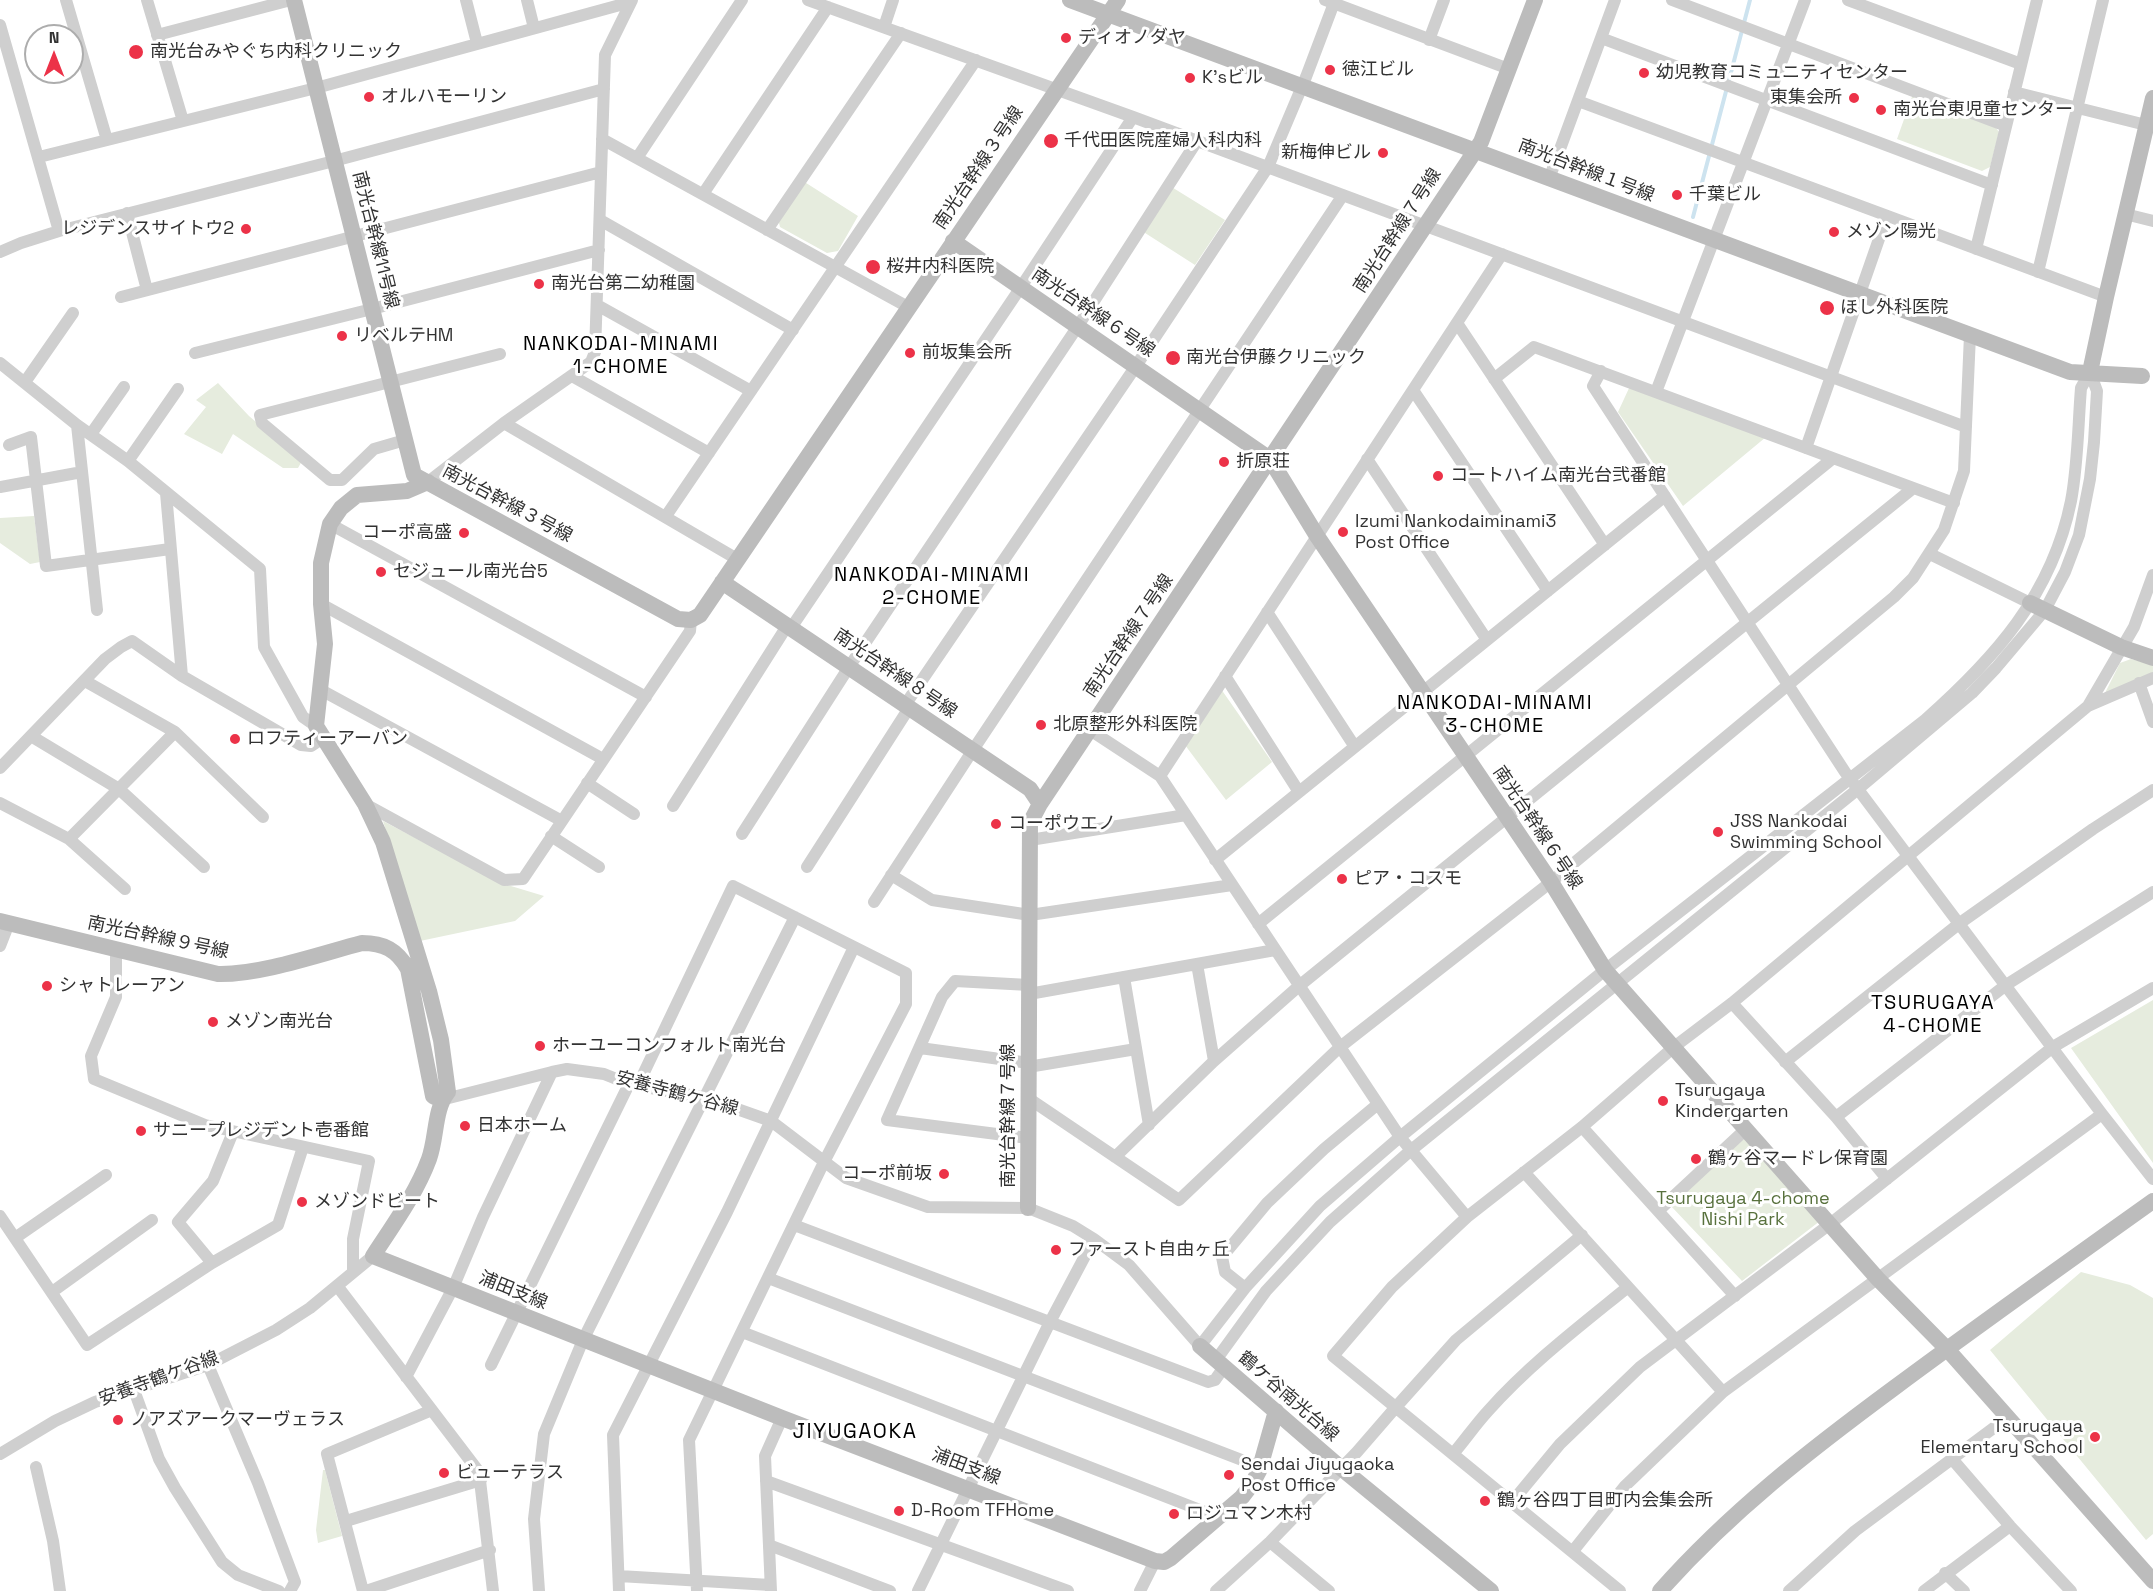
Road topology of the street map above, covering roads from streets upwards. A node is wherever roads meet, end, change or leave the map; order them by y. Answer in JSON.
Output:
{"nodes":[{"id":1,"x":66,"y":0,"type":"edge"},
{"id":2,"x":147,"y":0,"type":"edge"},
{"id":3,"x":292,"y":0,"type":"edge"},
{"id":4,"x":466,"y":0,"type":"edge"},
{"id":5,"x":527,"y":0,"type":"edge"},
{"id":6,"x":741,"y":0,"type":"edge"},
{"id":7,"x":808,"y":0,"type":"edge"},
{"id":8,"x":893,"y":0,"type":"edge"},
{"id":9,"x":1070,"y":0,"type":"edge"},
{"id":10,"x":1444,"y":0,"type":"edge"},
{"id":11,"x":1535,"y":0,"type":"edge"},
{"id":12,"x":1615,"y":0,"type":"edge"},
{"id":13,"x":1672,"y":0,"type":"edge"},
{"id":14,"x":1804,"y":0,"type":"edge"},
{"id":15,"x":1848,"y":0,"type":"edge"},
{"id":16,"x":2036,"y":0,"type":"edge"},
{"id":17,"x":2103,"y":0,"type":"edge"},
{"id":18,"x":632,"y":1,"type":"edge"},
{"id":19,"x":1329,"y":2,"type":"edge"},
{"id":20,"x":590,"y":6,"type":"edge"},
{"id":21,"x":828,"y":7,"type":"junction"},
{"id":22,"x":1113,"y":7,"type":"edge"},
{"id":23,"x":0,"y":25,"type":"edge"},
{"id":24,"x":884,"y":27,"type":"junction"},
{"id":25,"x":534,"y":28,"type":"junction"},
{"id":26,"x":901,"y":33,"type":"junction"},
{"id":27,"x":157,"y":35,"type":"junction"},
{"id":28,"x":1601,"y":38,"type":"junction"},
{"id":29,"x":1429,"y":40,"type":"junction"},
{"id":30,"x":477,"y":44,"type":"junction"},
{"id":31,"x":1788,"y":44,"type":"junction"},
{"id":32,"x":976,"y":60,"type":"junction"},
{"id":33,"x":2021,"y":64,"type":"junction"},
{"id":34,"x":1509,"y":69,"type":"junction"},
{"id":35,"x":1302,"y":86,"type":"junction"},
{"id":36,"x":316,"y":88,"type":"junction"},
{"id":37,"x":604,"y":89,"type":"junction"},
{"id":38,"x":1055,"y":90,"type":"junction"},
{"id":39,"x":2014,"y":92,"type":"junction"},
{"id":40,"x":2153,"y":98,"type":"edge"},
{"id":41,"x":1767,"y":100,"type":"junction"},
{"id":42,"x":1578,"y":101,"type":"junction"},
{"id":43,"x":2077,"y":108,"type":"junction"},
{"id":44,"x":1133,"y":117,"type":"junction"},
{"id":45,"x":183,"y":121,"type":"junction"},
{"id":46,"x":2146,"y":125,"type":"junction"},
{"id":47,"x":2006,"y":126,"type":"junction"},
{"id":48,"x":602,"y":139,"type":"junction"},
{"id":49,"x":107,"y":140,"type":"junction"},
{"id":50,"x":1197,"y":141,"type":"junction"},
{"id":51,"x":1475,"y":150,"type":"junction"},
{"id":52,"x":39,"y":158,"type":"junction"},
{"id":53,"x":637,"y":158,"type":"junction"},
{"id":54,"x":334,"y":161,"type":"junction"},
{"id":55,"x":1743,"y":162,"type":"junction"},
{"id":56,"x":1268,"y":167,"type":"junction"},
{"id":57,"x":601,"y":172,"type":"junction"},
{"id":58,"x":1549,"y":179,"type":"junction"},
{"id":59,"x":1992,"y":185,"type":"junction"},
{"id":60,"x":703,"y":194,"type":"junction"},
{"id":61,"x":1343,"y":195,"type":"junction"},
{"id":62,"x":127,"y":213,"type":"junction"},
{"id":63,"x":2125,"y":214,"type":"junction"},
{"id":64,"x":1887,"y":216,"type":"junction"},
{"id":65,"x":600,"y":220,"type":"junction"},
{"id":66,"x":2153,"y":221,"type":"edge"},
{"id":67,"x":1425,"y":226,"type":"junction"},
{"id":68,"x":767,"y":230,"type":"junction"},
{"id":69,"x":59,"y":231,"type":"junction"},
{"id":70,"x":354,"y":236,"type":"junction"},
{"id":71,"x":953,"y":240,"type":"junction"},
{"id":72,"x":1714,"y":240,"type":"junction"},
{"id":73,"x":1976,"y":249,"type":"junction"},
{"id":74,"x":599,"y":250,"type":"junction"},
{"id":75,"x":0,"y":252,"type":"edge"},
{"id":76,"x":1502,"y":254,"type":"junction"},
{"id":77,"x":835,"y":267,"type":"junction"},
{"id":78,"x":2038,"y":272,"type":"junction"},
{"id":79,"x":1021,"y":287,"type":"junction"},
{"id":80,"x":147,"y":290,"type":"junction"},
{"id":81,"x":1859,"y":294,"type":"junction"},
{"id":82,"x":120,"y":297,"type":"dead end"},
{"id":83,"x":2106,"y":297,"type":"junction"},
{"id":84,"x":597,"y":305,"type":"junction"},
{"id":85,"x":908,"y":308,"type":"junction"},
{"id":86,"x":372,"y":309,"type":"junction"},
{"id":87,"x":73,"y":313,"type":"dead end"},
{"id":88,"x":1683,"y":322,"type":"junction"},
{"id":89,"x":1457,"y":323,"type":"junction"},
{"id":90,"x":1078,"y":326,"type":"junction"},
{"id":91,"x":793,"y":330,"type":"junction"},
{"id":92,"x":1971,"y":335,"type":"junction"},
{"id":93,"x":195,"y":353,"type":"dead end"},
{"id":94,"x":500,"y":354,"type":"dead end"},
{"id":95,"x":0,"y":363,"type":"edge"},
{"id":96,"x":1136,"y":366,"type":"junction"},
{"id":97,"x":1601,"y":371,"type":"junction"},
{"id":98,"x":2090,"y":372,"type":"junction"},
{"id":99,"x":572,"y":376,"type":"junction"},
{"id":100,"x":1830,"y":377,"type":"junction"},
{"id":101,"x":2149,"y":377,"type":"edge"},
{"id":102,"x":1494,"y":379,"type":"junction"},
{"id":103,"x":25,"y":382,"type":"junction"},
{"id":104,"x":390,"y":382,"type":"junction"},
{"id":105,"x":124,"y":387,"type":"dead end"},
{"id":106,"x":178,"y":389,"type":"dead end"},
{"id":107,"x":1413,"y":390,"type":"junction"},
{"id":108,"x":751,"y":391,"type":"junction"},
{"id":109,"x":1656,"y":392,"type":"junction"},
{"id":110,"x":1201,"y":410,"type":"junction"},
{"id":111,"x":504,"y":423,"type":"junction"},
{"id":112,"x":77,"y":425,"type":"junction"},
{"id":113,"x":1966,"y":427,"type":"junction"},
{"id":114,"x":91,"y":434,"type":"junction"},
{"id":115,"x":405,"y":440,"type":"junction"},
{"id":116,"x":9,"y":445,"type":"dead end"},
{"id":117,"x":1806,"y":448,"type":"junction"},
{"id":118,"x":709,"y":453,"type":"junction"},
{"id":119,"x":1270,"y":459,"type":"junction"},
{"id":120,"x":1367,"y":459,"type":"junction"},
{"id":121,"x":1832,"y":459,"type":"junction"},
{"id":122,"x":128,"y":461,"type":"junction"},
{"id":123,"x":82,"y":472,"type":"junction"},
{"id":124,"x":36,"y":481,"type":"junction"},
{"id":125,"x":428,"y":482,"type":"junction"},
{"id":126,"x":0,"y":487,"type":"edge"},
{"id":127,"x":1912,"y":489,"type":"junction"},
{"id":128,"x":166,"y":493,"type":"junction"},
{"id":129,"x":1665,"y":496,"type":"junction"},
{"id":130,"x":1954,"y":503,"type":"junction"},
{"id":131,"x":666,"y":516,"type":"junction"},
{"id":132,"x":330,"y":524,"type":"junction"},
{"id":133,"x":1317,"y":536,"type":"junction"},
{"id":134,"x":1605,"y":545,"type":"junction"},
{"id":135,"x":170,"y":549,"type":"junction"},
{"id":136,"x":1930,"y":554,"type":"junction"},
{"id":137,"x":738,"y":559,"type":"junction"},
{"id":138,"x":92,"y":560,"type":"junction"},
{"id":139,"x":1707,"y":560,"type":"junction"},
{"id":140,"x":2153,"y":575,"type":"edge"},
{"id":141,"x":722,"y":582,"type":"junction"},
{"id":142,"x":1548,"y":591,"type":"junction"},
{"id":143,"x":321,"y":604,"type":"junction"},
{"id":144,"x":2038,"y":606,"type":"junction"},
{"id":145,"x":97,"y":610,"type":"dead end"},
{"id":146,"x":1267,"y":612,"type":"junction"},
{"id":147,"x":691,"y":620,"type":"junction"},
{"id":148,"x":1748,"y":622,"type":"junction"},
{"id":149,"x":789,"y":627,"type":"junction"},
{"id":150,"x":1487,"y":640,"type":"junction"},
{"id":151,"x":2121,"y":647,"type":"junction"},
{"id":152,"x":2153,"y":658,"type":"edge"},
{"id":153,"x":849,"y":667,"type":"junction"},
{"id":154,"x":183,"y":676,"type":"junction"},
{"id":155,"x":1225,"y":676,"type":"junction"},
{"id":156,"x":2153,"y":678,"type":"edge"},
{"id":157,"x":85,"y":681,"type":"junction"},
{"id":158,"x":2139,"y":683,"type":"junction"},
{"id":159,"x":1789,"y":685,"type":"junction"},
{"id":160,"x":321,"y":690,"type":"junction"},
{"id":161,"x":1423,"y":692,"type":"junction"},
{"id":162,"x":646,"y":697,"type":"junction"},
{"id":163,"x":907,"y":706,"type":"junction"},
{"id":164,"x":2088,"y":706,"type":"junction"},
{"id":165,"x":2153,"y":722,"type":"edge"},
{"id":166,"x":1090,"y":730,"type":"junction"},
{"id":167,"x":175,"y":732,"type":"junction"},
{"id":168,"x":320,"y":732,"type":"junction"},
{"id":169,"x":31,"y":736,"type":"junction"},
{"id":170,"x":1355,"y":747,"type":"junction"},
{"id":171,"x":973,"y":750,"type":"junction"},
{"id":172,"x":1466,"y":756,"type":"junction"},
{"id":173,"x":603,"y":759,"type":"junction"},
{"id":174,"x":0,"y":768,"type":"edge"},
{"id":175,"x":1160,"y":776,"type":"junction"},
{"id":176,"x":1851,"y":778,"type":"junction"},
{"id":177,"x":587,"y":783,"type":"junction"},
{"id":178,"x":119,"y":789,"type":"junction"},
{"id":179,"x":1858,"y":789,"type":"junction"},
{"id":180,"x":2153,"y":790,"type":"edge"},
{"id":181,"x":1299,"y":792,"type":"junction"},
{"id":182,"x":0,"y":803,"type":"edge"},
{"id":183,"x":365,"y":804,"type":"junction"},
{"id":184,"x":1040,"y":804,"type":"junction"},
{"id":185,"x":673,"y":806,"type":"dead end"},
{"id":186,"x":634,"y":814,"type":"dead end"},
{"id":187,"x":1186,"y":815,"type":"junction"},
{"id":188,"x":262,"y":817,"type":"dead end"},
{"id":189,"x":1507,"y":817,"type":"junction"},
{"id":190,"x":562,"y":821,"type":"junction"},
{"id":191,"x":742,"y":834,"type":"dead end"},
{"id":192,"x":551,"y":836,"type":"junction"},
{"id":193,"x":69,"y":839,"type":"junction"},
{"id":194,"x":1030,"y":840,"type":"junction"},
{"id":195,"x":1909,"y":856,"type":"junction"},
{"id":196,"x":1215,"y":860,"type":"junction"},
{"id":197,"x":204,"y":867,"type":"dead end"},
{"id":198,"x":599,"y":867,"type":"dead end"},
{"id":199,"x":807,"y":867,"type":"dead end"},
{"id":200,"x":891,"y":875,"type":"junction"},
{"id":201,"x":1551,"y":882,"type":"junction"},
{"id":202,"x":1232,"y":885,"type":"junction"},
{"id":203,"x":125,"y":889,"type":"dead end"},
{"id":204,"x":2153,"y":892,"type":"edge"},
{"id":205,"x":874,"y":902,"type":"dead end"},
{"id":206,"x":1030,"y":915,"type":"junction"},
{"id":207,"x":795,"y":917,"type":"junction"},
{"id":208,"x":5,"y":922,"type":"edge"},
{"id":209,"x":1960,"y":923,"type":"junction"},
{"id":210,"x":1258,"y":924,"type":"junction"},
{"id":211,"x":0,"y":946,"type":"edge"},
{"id":212,"x":854,"y":946,"type":"junction"},
{"id":213,"x":116,"y":950,"type":"junction"},
{"id":214,"x":1275,"y":950,"type":"junction"},
{"id":215,"x":1197,"y":964,"type":"junction"},
{"id":216,"x":1605,"y":970,"type":"junction"},
{"id":217,"x":1124,"y":977,"type":"junction"},
{"id":218,"x":1617,"y":984,"type":"junction"},
{"id":219,"x":2006,"y":985,"type":"junction"},
{"id":220,"x":1299,"y":986,"type":"junction"},
{"id":221,"x":2153,"y":988,"type":"edge"},
{"id":222,"x":1029,"y":989,"type":"junction"},
{"id":223,"x":1732,"y":1003,"type":"junction"},
{"id":224,"x":1340,"y":1047,"type":"junction"},
{"id":225,"x":1674,"y":1047,"type":"junction"},
{"id":226,"x":2053,"y":1047,"type":"junction"},
{"id":227,"x":920,"y":1048,"type":"junction"},
{"id":228,"x":1136,"y":1049,"type":"junction"},
{"id":229,"x":1214,"y":1061,"type":"junction"},
{"id":230,"x":1785,"y":1062,"type":"junction"},
{"id":231,"x":1028,"y":1065,"type":"junction"},
{"id":232,"x":552,"y":1072,"type":"junction"},
{"id":233,"x":633,"y":1084,"type":"junction"},
{"id":234,"x":706,"y":1098,"type":"junction"},
{"id":235,"x":1028,"y":1098,"type":"junction"},
{"id":236,"x":441,"y":1100,"type":"junction"},
{"id":237,"x":1378,"y":1104,"type":"junction"},
{"id":238,"x":2102,"y":1114,"type":"junction"},
{"id":239,"x":1836,"y":1117,"type":"junction"},
{"id":240,"x":771,"y":1120,"type":"junction"},
{"id":241,"x":1149,"y":1125,"type":"junction"},
{"id":242,"x":1582,"y":1126,"type":"junction"},
{"id":243,"x":1746,"y":1129,"type":"junction"},
{"id":244,"x":233,"y":1132,"type":"junction"},
{"id":245,"x":1400,"y":1137,"type":"junction"},
{"id":246,"x":1028,"y":1138,"type":"junction"},
{"id":247,"x":303,"y":1147,"type":"junction"},
{"id":248,"x":1410,"y":1151,"type":"junction"},
{"id":249,"x":1115,"y":1157,"type":"junction"},
{"id":250,"x":824,"y":1162,"type":"junction"},
{"id":251,"x":1524,"y":1172,"type":"junction"},
{"id":252,"x":106,"y":1175,"type":"dead end"},
{"id":253,"x":1887,"y":1179,"type":"junction"},
{"id":254,"x":2153,"y":1179,"type":"edge"},
{"id":255,"x":2153,"y":1202,"type":"edge"},
{"id":256,"x":1028,"y":1208,"type":"junction"},
{"id":257,"x":1658,"y":1211,"type":"junction"},
{"id":258,"x":0,"y":1216,"type":"edge"},
{"id":259,"x":1467,"y":1217,"type":"junction"},
{"id":260,"x":152,"y":1220,"type":"dead end"},
{"id":261,"x":1830,"y":1224,"type":"junction"},
{"id":262,"x":794,"y":1225,"type":"junction"},
{"id":263,"x":1582,"y":1235,"type":"junction"},
{"id":264,"x":15,"y":1238,"type":"junction"},
{"id":265,"x":1094,"y":1239,"type":"junction"},
{"id":266,"x":373,"y":1256,"type":"junction"},
{"id":267,"x":212,"y":1263,"type":"junction"},
{"id":268,"x":354,"y":1271,"type":"junction"},
{"id":269,"x":768,"y":1278,"type":"junction"},
{"id":270,"x":1878,"y":1279,"type":"junction"},
{"id":271,"x":338,"y":1287,"type":"junction"},
{"id":272,"x":1628,"y":1287,"type":"junction"},
{"id":273,"x":453,"y":1288,"type":"junction"},
{"id":274,"x":1245,"y":1288,"type":"junction"},
{"id":275,"x":52,"y":1292,"type":"junction"},
{"id":276,"x":1735,"y":1296,"type":"junction"},
{"id":277,"x":516,"y":1313,"type":"junction"},
{"id":278,"x":1050,"y":1322,"type":"junction"},
{"id":279,"x":742,"y":1332,"type":"junction"},
{"id":280,"x":583,"y":1340,"type":"junction"},
{"id":281,"x":1677,"y":1340,"type":"junction"},
{"id":282,"x":1200,"y":1346,"type":"junction"},
{"id":283,"x":1947,"y":1348,"type":"junction"},
{"id":284,"x":1220,"y":1364,"type":"junction"},
{"id":285,"x":208,"y":1365,"type":"junction"},
{"id":286,"x":491,"y":1365,"type":"dead end"},
{"id":287,"x":647,"y":1365,"type":"junction"},
{"id":288,"x":1023,"y":1376,"type":"junction"},
{"id":289,"x":406,"y":1377,"type":"junction"},
{"id":290,"x":134,"y":1390,"type":"junction"},
{"id":291,"x":713,"y":1390,"type":"junction"},
{"id":292,"x":1723,"y":1392,"type":"junction"},
{"id":293,"x":1395,"y":1407,"type":"junction"},
{"id":294,"x":432,"y":1410,"type":"junction"},
{"id":295,"x":1276,"y":1412,"type":"junction"},
{"id":296,"x":782,"y":1418,"type":"junction"},
{"id":297,"x":2007,"y":1418,"type":"junction"},
{"id":298,"x":997,"y":1431,"type":"junction"},
{"id":299,"x":0,"y":1454,"type":"edge"},
{"id":300,"x":1453,"y":1454,"type":"junction"},
{"id":301,"x":1953,"y":1460,"type":"junction"},
{"id":302,"x":36,"y":1467,"type":"dead end"},
{"id":303,"x":1260,"y":1467,"type":"junction"},
{"id":304,"x":1341,"y":1468,"type":"junction"},
{"id":305,"x":481,"y":1480,"type":"junction"},
{"id":306,"x":766,"y":1481,"type":"junction"},
{"id":307,"x":969,"y":1489,"type":"junction"},
{"id":308,"x":1512,"y":1502,"type":"junction"},
{"id":309,"x":1218,"y":1517,"type":"junction"},
{"id":310,"x":346,"y":1521,"type":"junction"},
{"id":311,"x":2010,"y":1526,"type":"junction"},
{"id":312,"x":1270,"y":1542,"type":"junction"},
{"id":313,"x":769,"y":1545,"type":"junction"},
{"id":314,"x":940,"y":1545,"type":"junction"},
{"id":315,"x":490,"y":1550,"type":"junction"},
{"id":316,"x":1573,"y":1551,"type":"junction"},
{"id":317,"x":1155,"y":1561,"type":"junction"},
{"id":318,"x":1945,"y":1573,"type":"junction"},
{"id":319,"x":619,"y":1576,"type":"junction"},
{"id":320,"x":2153,"y":1581,"type":"edge"},
{"id":321,"x":696,"y":1586,"type":"edge"},
{"id":322,"x":770,"y":1588,"type":"edge"},
{"id":323,"x":1321,"y":1589,"type":"edge"},
{"id":324,"x":60,"y":1591,"type":"edge"},
{"id":325,"x":279,"y":1591,"type":"edge"},
{"id":326,"x":290,"y":1591,"type":"edge"},
{"id":327,"x":365,"y":1591,"type":"edge"},
{"id":328,"x":493,"y":1591,"type":"edge"},
{"id":329,"x":539,"y":1591,"type":"edge"},
{"id":330,"x":619,"y":1591,"type":"edge"},
{"id":331,"x":890,"y":1591,"type":"edge"},
{"id":332,"x":918,"y":1591,"type":"edge"},
{"id":333,"x":1068,"y":1591,"type":"edge"},
{"id":334,"x":1140,"y":1591,"type":"edge"},
{"id":335,"x":1216,"y":1591,"type":"edge"},
{"id":336,"x":1491,"y":1591,"type":"edge"},
{"id":337,"x":1620,"y":1591,"type":"edge"},
{"id":338,"x":1660,"y":1591,"type":"edge"},
{"id":339,"x":1789,"y":1591,"type":"edge"},
{"id":340,"x":1924,"y":1591,"type":"edge"},
{"id":341,"x":1964,"y":1591,"type":"edge"},
{"id":342,"x":2071,"y":1591,"type":"edge"}],
"edges":[{"from":1,"to":49,"type":"street"},
{"from":2,"to":27,"type":"street"},
{"from":3,"to":27,"type":"street"},
{"from":3,"to":36,"type":"street","name":"南光台幹線11号線"},
{"from":4,"to":30,"type":"street"},
{"from":5,"to":25,"type":"street"},
{"from":6,"to":53,"type":"street"},
{"from":7,"to":21,"type":"street"},
{"from":8,"to":24,"type":"street"},
{"from":9,"to":22,"type":"street","name":"南光台幹線１号線"},
{"from":10,"to":29,"type":"street"},
{"from":11,"to":34,"type":"street","name":"南光台幹線７号線"},
{"from":12,"to":28,"type":"street"},
{"from":13,"to":31,"type":"street"},
{"from":14,"to":31,"type":"street"},
{"from":15,"to":33,"type":"street"},
{"from":16,"to":33,"type":"street"},
{"from":17,"to":43,"type":"street"},
{"from":18,"to":20,"type":"street"},
{"from":18,"to":37,"type":"street"},
{"from":19,"to":29,"type":"street"},
{"from":19,"to":35,"type":"street"},
{"from":20,"to":25,"type":"street"},
{"from":21,"to":24,"type":"street"},
{"from":21,"to":60,"type":"street"},
{"from":22,"to":35,"type":"street","name":"南光台幹線１号線"},
{"from":22,"to":38,"type":"street","name":"南光台幹線３号線"},
{"from":23,"to":52,"type":"street"},
{"from":24,"to":26,"type":"street"},
{"from":25,"to":30,"type":"street"},
{"from":26,"to":32,"type":"street"},
{"from":26,"to":68,"type":"street"},
{"from":27,"to":45,"type":"street"},
{"from":28,"to":41,"type":"street"},
{"from":28,"to":42,"type":"street"},
{"from":29,"to":34,"type":"street"},
{"from":30,"to":36,"type":"street"},
{"from":31,"to":41,"type":"street"},
{"from":31,"to":47,"type":"street"},
{"from":32,"to":38,"type":"street"},
{"from":32,"to":77,"type":"street"},
{"from":33,"to":39,"type":"street"},
{"from":34,"to":51,"type":"street","name":"南光台幹線７号線"},
{"from":35,"to":51,"type":"street","name":"南光台幹線１号線"},
{"from":35,"to":56,"type":"street"},
{"from":36,"to":45,"type":"street"},
{"from":36,"to":54,"type":"street","name":"南光台幹線11号線"},
{"from":37,"to":48,"type":"street"},
{"from":37,"to":54,"type":"street"},
{"from":38,"to":44,"type":"street"},
{"from":38,"to":71,"type":"street","name":"南光台幹線３号線"},
{"from":39,"to":43,"type":"street"},
{"from":39,"to":47,"type":"street"},
{"from":40,"to":46,"type":"street"},
{"from":41,"to":55,"type":"street"},
{"from":41,"to":59,"type":"street"},
{"from":42,"to":55,"type":"street"},
{"from":42,"to":58,"type":"street"},
{"from":43,"to":46,"type":"street"},
{"from":43,"to":78,"type":"street"},
{"from":44,"to":50,"type":"street"},
{"from":44,"to":79,"type":"street"},
{"from":45,"to":49,"type":"street"},
{"from":46,"to":63,"type":"street"},
{"from":47,"to":59,"type":"street"},
{"from":48,"to":53,"type":"street"},
{"from":48,"to":57,"type":"street"},
{"from":49,"to":52,"type":"street"},
{"from":50,"to":56,"type":"street"},
{"from":50,"to":90,"type":"street"},
{"from":51,"to":58,"type":"street","name":"南光台幹線１号線"},
{"from":51,"to":67,"type":"street","name":"南光台幹線７号線"},
{"from":52,"to":69,"type":"street"},
{"from":53,"to":60,"type":"street"},
{"from":54,"to":62,"type":"street"},
{"from":54,"to":70,"type":"street","name":"南光台幹線11号線"},
{"from":55,"to":64,"type":"street"},
{"from":55,"to":72,"type":"street"},
{"from":56,"to":61,"type":"street"},
{"from":56,"to":96,"type":"street"},
{"from":57,"to":65,"type":"street"},
{"from":57,"to":70,"type":"street"},
{"from":58,"to":72,"type":"street","name":"南光台幹線１号線"},
{"from":59,"to":73,"type":"street"},
{"from":60,"to":68,"type":"street"},
{"from":61,"to":67,"type":"street"},
{"from":61,"to":110,"type":"street"},
{"from":62,"to":69,"type":"street"},
{"from":62,"to":80,"type":"street"},
{"from":63,"to":66,"type":"street"},
{"from":63,"to":83,"type":"street"},
{"from":64,"to":73,"type":"street"},
{"from":64,"to":81,"type":"street"},
{"from":65,"to":74,"type":"street"},
{"from":65,"to":91,"type":"street"},
{"from":67,"to":76,"type":"street"},
{"from":67,"to":119,"type":"street","name":"南光台幹線７号線"},
{"from":68,"to":77,"type":"street"},
{"from":69,"to":75,"type":"street"},
{"from":70,"to":80,"type":"street"},
{"from":70,"to":86,"type":"street","name":"南光台幹線11号線"},
{"from":71,"to":79,"type":"street","name":"南光台幹線６号線"},
{"from":71,"to":85,"type":"street","name":"南光台幹線３号線"},
{"from":72,"to":81,"type":"street","name":"南光台幹線１号線"},
{"from":72,"to":88,"type":"street"},
{"from":73,"to":78,"type":"street"},
{"from":74,"to":84,"type":"street"},
{"from":74,"to":86,"type":"street"},
{"from":76,"to":88,"type":"street"},
{"from":76,"to":89,"type":"street"},
{"from":77,"to":85,"type":"street"},
{"from":77,"to":91,"type":"street"},
{"from":78,"to":83,"type":"street"},
{"from":79,"to":90,"type":"street","name":"南光台幹線６号線"},
{"from":79,"to":149,"type":"street"},
{"from":80,"to":82,"type":"street"},
{"from":81,"to":92,"type":"street","name":"南光台幹線１号線"},
{"from":81,"to":100,"type":"street"},
{"from":83,"to":98,"type":"street"},
{"from":84,"to":99,"type":"street"},
{"from":84,"to":108,"type":"street"},
{"from":85,"to":137,"type":"street","name":"南光台幹線３号線"},
{"from":86,"to":93,"type":"street"},
{"from":86,"to":104,"type":"street","name":"南光台幹線11号線"},
{"from":87,"to":103,"type":"street"},
{"from":88,"to":100,"type":"street"},
{"from":88,"to":109,"type":"street"},
{"from":89,"to":102,"type":"street"},
{"from":89,"to":107,"type":"street"},
{"from":90,"to":96,"type":"street","name":"南光台幹線６号線"},
{"from":90,"to":153,"type":"street"},
{"from":91,"to":108,"type":"street"},
{"from":92,"to":98,"type":"street","name":"南光台幹線１号線"},
{"from":92,"to":113,"type":"street"},
{"from":94,"to":104,"type":"street"},
{"from":95,"to":103,"type":"street"},
{"from":96,"to":110,"type":"street","name":"南光台幹線６号線"},
{"from":96,"to":163,"type":"street"},
{"from":97,"to":102,"type":"street"},
{"from":97,"to":109,"type":"street"},
{"from":97,"to":129,"type":"street"},
{"from":98,"to":101,"type":"street","name":"南光台幹線１号線"},
{"from":98,"to":144,"type":"street"},
{"from":98,"to":144,"type":"street"},
{"from":99,"to":111,"type":"street"},
{"from":99,"to":118,"type":"street"},
{"from":100,"to":113,"type":"street"},
{"from":100,"to":117,"type":"street"},
{"from":102,"to":134,"type":"street"},
{"from":103,"to":112,"type":"street"},
{"from":104,"to":115,"type":"street","name":"南光台幹線11号線"},
{"from":104,"to":115,"type":"street"},
{"from":105,"to":114,"type":"street"},
{"from":106,"to":122,"type":"street"},
{"from":107,"to":120,"type":"street"},
{"from":107,"to":142,"type":"street"},
{"from":108,"to":118,"type":"street"},
{"from":109,"to":117,"type":"street"},
{"from":110,"to":119,"type":"street","name":"南光台幹線６号線"},
{"from":110,"to":171,"type":"street"},
{"from":111,"to":125,"type":"street"},
{"from":111,"to":131,"type":"street"},
{"from":112,"to":114,"type":"street"},
{"from":112,"to":123,"type":"street"},
{"from":113,"to":130,"type":"street"},
{"from":114,"to":122,"type":"street"},
{"from":115,"to":125,"type":"street","name":"南光台幹線11号線"},
{"from":116,"to":124,"type":"street"},
{"from":117,"to":121,"type":"street"},
{"from":118,"to":131,"type":"street"},
{"from":119,"to":133,"type":"street","name":"南光台幹線６号線"},
{"from":119,"to":166,"type":"street","name":"南光台幹線７号線"},
{"from":120,"to":133,"type":"street"},
{"from":120,"to":150,"type":"street"},
{"from":121,"to":127,"type":"street"},
{"from":121,"to":139,"type":"street"},
{"from":122,"to":128,"type":"street"},
{"from":123,"to":124,"type":"street"},
{"from":123,"to":138,"type":"street"},
{"from":124,"to":126,"type":"street"},
{"from":124,"to":138,"type":"street"},
{"from":125,"to":132,"type":"street","name":"南光台幹線３号線"},
{"from":125,"to":147,"type":"street","name":"南光台幹線３号線"},
{"from":127,"to":130,"type":"street"},
{"from":127,"to":148,"type":"street"},
{"from":128,"to":135,"type":"street"},
{"from":128,"to":168,"type":"street"},
{"from":129,"to":134,"type":"street"},
{"from":129,"to":139,"type":"street"},
{"from":130,"to":136,"type":"street"},
{"from":131,"to":137,"type":"street"},
{"from":132,"to":143,"type":"street","name":"南光台幹線３号線"},
{"from":132,"to":162,"type":"street"},
{"from":133,"to":146,"type":"street"},
{"from":133,"to":161,"type":"street","name":"南光台幹線６号線"},
{"from":134,"to":142,"type":"street"},
{"from":135,"to":138,"type":"street"},
{"from":135,"to":154,"type":"street"},
{"from":136,"to":144,"type":"street"},
{"from":136,"to":159,"type":"street"},
{"from":137,"to":141,"type":"street","name":"南光台幹線３号線"},
{"from":138,"to":145,"type":"street"},
{"from":139,"to":148,"type":"street"},
{"from":139,"to":172,"type":"street"},
{"from":140,"to":151,"type":"street"},
{"from":141,"to":147,"type":"street","name":"南光台幹線３号線"},
{"from":141,"to":149,"type":"street","name":"南光台幹線８号線"},
{"from":142,"to":150,"type":"street"},
{"from":143,"to":160,"type":"street","name":"南光台幹線３号線"},
{"from":143,"to":173,"type":"street"},
{"from":144,"to":151,"type":"street"},
{"from":144,"to":176,"type":"street"},
{"from":144,"to":179,"type":"street"},
{"from":146,"to":155,"type":"street"},
{"from":146,"to":170,"type":"street"},
{"from":147,"to":162,"type":"street"},
{"from":148,"to":159,"type":"street"},
{"from":148,"to":189,"type":"street"},
{"from":149,"to":153,"type":"street","name":"南光台幹線８号線"},
{"from":149,"to":185,"type":"street"},
{"from":150,"to":161,"type":"street"},
{"from":151,"to":152,"type":"street"},
{"from":151,"to":164,"type":"street"},
{"from":153,"to":163,"type":"street","name":"南光台幹線８号線"},
{"from":153,"to":191,"type":"street"},
{"from":154,"to":157,"type":"street"},
{"from":154,"to":168,"type":"street"},
{"from":155,"to":175,"type":"street"},
{"from":155,"to":181,"type":"street"},
{"from":156,"to":158,"type":"street"},
{"from":157,"to":167,"type":"street"},
{"from":157,"to":169,"type":"street"},
{"from":158,"to":164,"type":"street"},
{"from":158,"to":165,"type":"street"},
{"from":159,"to":176,"type":"street"},
{"from":159,"to":201,"type":"street"},
{"from":160,"to":168,"type":"street","name":"南光台幹線３号線"},
{"from":160,"to":190,"type":"street"},
{"from":161,"to":170,"type":"street"},
{"from":161,"to":172,"type":"street","name":"南光台幹線６号線"},
{"from":162,"to":173,"type":"street"},
{"from":163,"to":171,"type":"street","name":"南光台幹線８号線"},
{"from":163,"to":199,"type":"street"},
{"from":164,"to":195,"type":"street"},
{"from":166,"to":175,"type":"street"},
{"from":166,"to":184,"type":"street","name":"南光台幹線７号線"},
{"from":167,"to":178,"type":"street"},
{"from":167,"to":188,"type":"street"},
{"from":168,"to":183,"type":"street"},
{"from":169,"to":174,"type":"street"},
{"from":169,"to":178,"type":"street"},
{"from":170,"to":181,"type":"street"},
{"from":171,"to":184,"type":"street","name":"南光台幹線８号線"},
{"from":171,"to":200,"type":"street"},
{"from":172,"to":189,"type":"street","name":"南光台幹線６号線"},
{"from":172,"to":210,"type":"street"},
{"from":173,"to":177,"type":"street"},
{"from":175,"to":187,"type":"street"},
{"from":176,"to":179,"type":"street"},
{"from":176,"to":216,"type":"street"},
{"from":177,"to":186,"type":"street"},
{"from":177,"to":190,"type":"street"},
{"from":178,"to":193,"type":"street"},
{"from":178,"to":197,"type":"street"},
{"from":179,"to":195,"type":"street"},
{"from":179,"to":218,"type":"street"},
{"from":180,"to":209,"type":"street"},
{"from":181,"to":196,"type":"street"},
{"from":182,"to":193,"type":"street"},
{"from":183,"to":192,"type":"street"},
{"from":183,"to":236,"type":"street"},
{"from":184,"to":194,"type":"street","name":"南光台幹線７号線"},
{"from":187,"to":194,"type":"street"},
{"from":187,"to":196,"type":"street"},
{"from":189,"to":201,"type":"street","name":"南光台幹線６号線"},
{"from":189,"to":220,"type":"street"},
{"from":190,"to":192,"type":"street"},
{"from":192,"to":198,"type":"street"},
{"from":193,"to":203,"type":"street"},
{"from":194,"to":206,"type":"street","name":"南光台幹線７号線"},
{"from":195,"to":209,"type":"street"},
{"from":195,"to":223,"type":"street"},
{"from":196,"to":202,"type":"street"},
{"from":200,"to":205,"type":"street"},
{"from":200,"to":206,"type":"street"},
{"from":201,"to":216,"type":"street","name":"南光台幹線６号線"},
{"from":201,"to":224,"type":"street"},
{"from":202,"to":206,"type":"street"},
{"from":202,"to":210,"type":"street"},
{"from":204,"to":219,"type":"street"},
{"from":206,"to":222,"type":"street","name":"南光台幹線７号線"},
{"from":207,"to":212,"type":"street"},
{"from":207,"to":233,"type":"street"},
{"from":207,"to":234,"type":"street"},
{"from":208,"to":211,"type":"street"},
{"from":208,"to":213,"type":"street","name":"南光台幹線９号線"},
{"from":209,"to":219,"type":"street"},
{"from":209,"to":230,"type":"street"},
{"from":210,"to":214,"type":"street"},
{"from":212,"to":240,"type":"street"},
{"from":212,"to":250,"type":"street"},
{"from":213,"to":236,"type":"street","name":"南光台幹線９号線"},
{"from":213,"to":244,"type":"street"},
{"from":214,"to":215,"type":"street"},
{"from":214,"to":220,"type":"street"},
{"from":215,"to":217,"type":"street"},
{"from":215,"to":229,"type":"street"},
{"from":216,"to":218,"type":"street","name":"南光台幹線６号線"},
{"from":216,"to":245,"type":"street"},
{"from":217,"to":222,"type":"street"},
{"from":217,"to":228,"type":"street"},
{"from":218,"to":225,"type":"street","name":"南光台幹線６号線"},
{"from":218,"to":248,"type":"street"},
{"from":219,"to":226,"type":"street"},
{"from":219,"to":239,"type":"street"},
{"from":220,"to":224,"type":"street"},
{"from":220,"to":229,"type":"street"},
{"from":221,"to":226,"type":"street"},
{"from":222,"to":227,"type":"street"},
{"from":222,"to":231,"type":"street","name":"南光台幹線７号線"},
{"from":223,"to":225,"type":"street"},
{"from":223,"to":230,"type":"street"},
{"from":224,"to":237,"type":"street"},
{"from":224,"to":249,"type":"street"},
{"from":225,"to":242,"type":"street"},
{"from":225,"to":243,"type":"street","name":"南光台幹線６号線"},
{"from":226,"to":238,"type":"street"},
{"from":226,"to":253,"type":"street"},
{"from":227,"to":231,"type":"street"},
{"from":227,"to":246,"type":"street"},
{"from":228,"to":231,"type":"street"},
{"from":228,"to":241,"type":"street"},
{"from":229,"to":241,"type":"street"},
{"from":230,"to":239,"type":"street"},
{"from":231,"to":235,"type":"street","name":"南光台幹線７号線"},
{"from":232,"to":233,"type":"street","name":"安養寺鶴ケ谷線"},
{"from":232,"to":236,"type":"street","name":"安養寺鶴ケ谷線"},
{"from":232,"to":273,"type":"street"},
{"from":233,"to":234,"type":"street","name":"安養寺鶴ケ谷線"},
{"from":233,"to":277,"type":"street"},
{"from":234,"to":240,"type":"street","name":"安養寺鶴ケ谷線"},
{"from":234,"to":280,"type":"street"},
{"from":235,"to":246,"type":"street","name":"南光台幹線７号線"},
{"from":235,"to":249,"type":"street"},
{"from":236,"to":266,"type":"street"},
{"from":237,"to":245,"type":"street"},
{"from":237,"to":274,"type":"street"},
{"from":238,"to":254,"type":"street"},
{"from":238,"to":270,"type":"street"},
{"from":239,"to":253,"type":"street"},
{"from":240,"to":250,"type":"street","name":"安養寺鶴ケ谷線"},
{"from":240,"to":287,"type":"street"},
{"from":241,"to":249,"type":"street"},
{"from":242,"to":251,"type":"street"},
{"from":242,"to":257,"type":"street"},
{"from":243,"to":257,"type":"street"},
{"from":243,"to":261,"type":"street","name":"南光台幹線６号線"},
{"from":244,"to":247,"type":"street"},
{"from":244,"to":267,"type":"street"},
{"from":245,"to":248,"type":"street"},
{"from":245,"to":274,"type":"street"},
{"from":246,"to":256,"type":"street","name":"南光台幹線７号線"},
{"from":247,"to":267,"type":"street"},
{"from":247,"to":268,"type":"street"},
{"from":248,"to":259,"type":"street"},
{"from":248,"to":284,"type":"street"},
{"from":250,"to":256,"type":"street","name":"安養寺鶴ケ谷線"},
{"from":250,"to":262,"type":"street"},
{"from":251,"to":259,"type":"street"},
{"from":251,"to":263,"type":"street"},
{"from":252,"to":264,"type":"street"},
{"from":253,"to":261,"type":"street"},
{"from":255,"to":283,"type":"street"},
{"from":256,"to":265,"type":"street","name":"安養寺鶴ケ谷線"},
{"from":257,"to":276,"type":"street"},
{"from":258,"to":264,"type":"street"},
{"from":259,"to":293,"type":"street"},
{"from":260,"to":275,"type":"street"},
{"from":261,"to":270,"type":"street","name":"南光台幹線６号線"},
{"from":261,"to":276,"type":"street"},
{"from":262,"to":269,"type":"street"},
{"from":262,"to":278,"type":"street"},
{"from":263,"to":272,"type":"street"},
{"from":263,"to":293,"type":"street"},
{"from":264,"to":275,"type":"street"},
{"from":265,"to":278,"type":"street"},
{"from":265,"to":282,"type":"street","name":"安養寺鶴ケ谷線"},
{"from":266,"to":268,"type":"street","name":"安養寺鶴ケ谷線"},
{"from":266,"to":273,"type":"street","name":"浦田支線"},
{"from":267,"to":275,"type":"street"},
{"from":268,"to":271,"type":"street","name":"安養寺鶴ケ谷線"},
{"from":269,"to":279,"type":"street"},
{"from":269,"to":288,"type":"street"},
{"from":270,"to":283,"type":"street","name":"南光台幹線６号線"},
{"from":270,"to":292,"type":"street"},
{"from":271,"to":285,"type":"street","name":"安養寺鶴ケ谷線"},
{"from":271,"to":289,"type":"street"},
{"from":272,"to":281,"type":"street"},
{"from":272,"to":300,"type":"street"},
{"from":273,"to":277,"type":"street","name":"浦田支線"},
{"from":273,"to":289,"type":"street"},
{"from":274,"to":282,"type":"street"},
{"from":276,"to":281,"type":"street"},
{"from":277,"to":280,"type":"street","name":"浦田支線"},
{"from":277,"to":286,"type":"street"},
{"from":278,"to":284,"type":"street"},
{"from":278,"to":288,"type":"street"},
{"from":279,"to":291,"type":"street"},
{"from":279,"to":298,"type":"street"},
{"from":280,"to":287,"type":"street","name":"浦田支線"},
{"from":280,"to":329,"type":"street"},
{"from":281,"to":292,"type":"street"},
{"from":281,"to":308,"type":"street"},
{"from":282,"to":284,"type":"street","name":"鶴ケ谷南光台線"},
{"from":283,"to":297,"type":"street","name":"南光台幹線６号線"},
{"from":283,"to":338,"type":"street"},
{"from":284,"to":295,"type":"street","name":"鶴ケ谷南光台線"},
{"from":285,"to":290,"type":"street","name":"安養寺鶴ケ谷線"},
{"from":285,"to":326,"type":"street"},
{"from":287,"to":291,"type":"street","name":"浦田支線"},
{"from":287,"to":319,"type":"street"},
{"from":288,"to":298,"type":"street"},
{"from":288,"to":303,"type":"street"},
{"from":289,"to":294,"type":"street"},
{"from":290,"to":299,"type":"street","name":"安養寺鶴ケ谷線"},
{"from":290,"to":325,"type":"street"},
{"from":291,"to":296,"type":"street","name":"浦田支線"},
{"from":291,"to":321,"type":"street"},
{"from":292,"to":316,"type":"street"},
{"from":293,"to":300,"type":"street"},
{"from":293,"to":304,"type":"street"},
{"from":294,"to":305,"type":"street"},
{"from":294,"to":310,"type":"street"},
{"from":295,"to":303,"type":"street"},
{"from":295,"to":304,"type":"street","name":"鶴ケ谷南光台線"},
{"from":296,"to":306,"type":"street"},
{"from":296,"to":307,"type":"street","name":"浦田支線"},
{"from":297,"to":301,"type":"street"},
{"from":297,"to":320,"type":"street","name":"南光台幹線６号線"},
{"from":298,"to":307,"type":"street"},
{"from":298,"to":309,"type":"street"},
{"from":300,"to":308,"type":"street"},
{"from":301,"to":311,"type":"street"},
{"from":301,"to":339,"type":"street"},
{"from":302,"to":324,"type":"street"},
{"from":303,"to":309,"type":"street"},
{"from":304,"to":312,"type":"street"},
{"from":304,"to":336,"type":"street","name":"鶴ケ谷南光台線"},
{"from":305,"to":310,"type":"street"},
{"from":305,"to":315,"type":"street"},
{"from":306,"to":313,"type":"street"},
{"from":306,"to":314,"type":"street"},
{"from":307,"to":314,"type":"street"},
{"from":307,"to":317,"type":"street","name":"浦田支線"},
{"from":308,"to":316,"type":"street"},
{"from":309,"to":317,"type":"street"},
{"from":310,"to":327,"type":"street"},
{"from":311,"to":318,"type":"street"},
{"from":311,"to":342,"type":"street"},
{"from":312,"to":323,"type":"street"},
{"from":312,"to":335,"type":"street"},
{"from":313,"to":322,"type":"street"},
{"from":313,"to":331,"type":"street"},
{"from":314,"to":332,"type":"street"},
{"from":314,"to":333,"type":"street"},
{"from":315,"to":327,"type":"street"},
{"from":315,"to":328,"type":"street"},
{"from":316,"to":337,"type":"street"},
{"from":317,"to":334,"type":"street"},
{"from":318,"to":340,"type":"street"},
{"from":318,"to":341,"type":"street"},
{"from":319,"to":321,"type":"street"},
{"from":319,"to":330,"type":"street"},
{"from":321,"to":322,"type":"street"}]}
